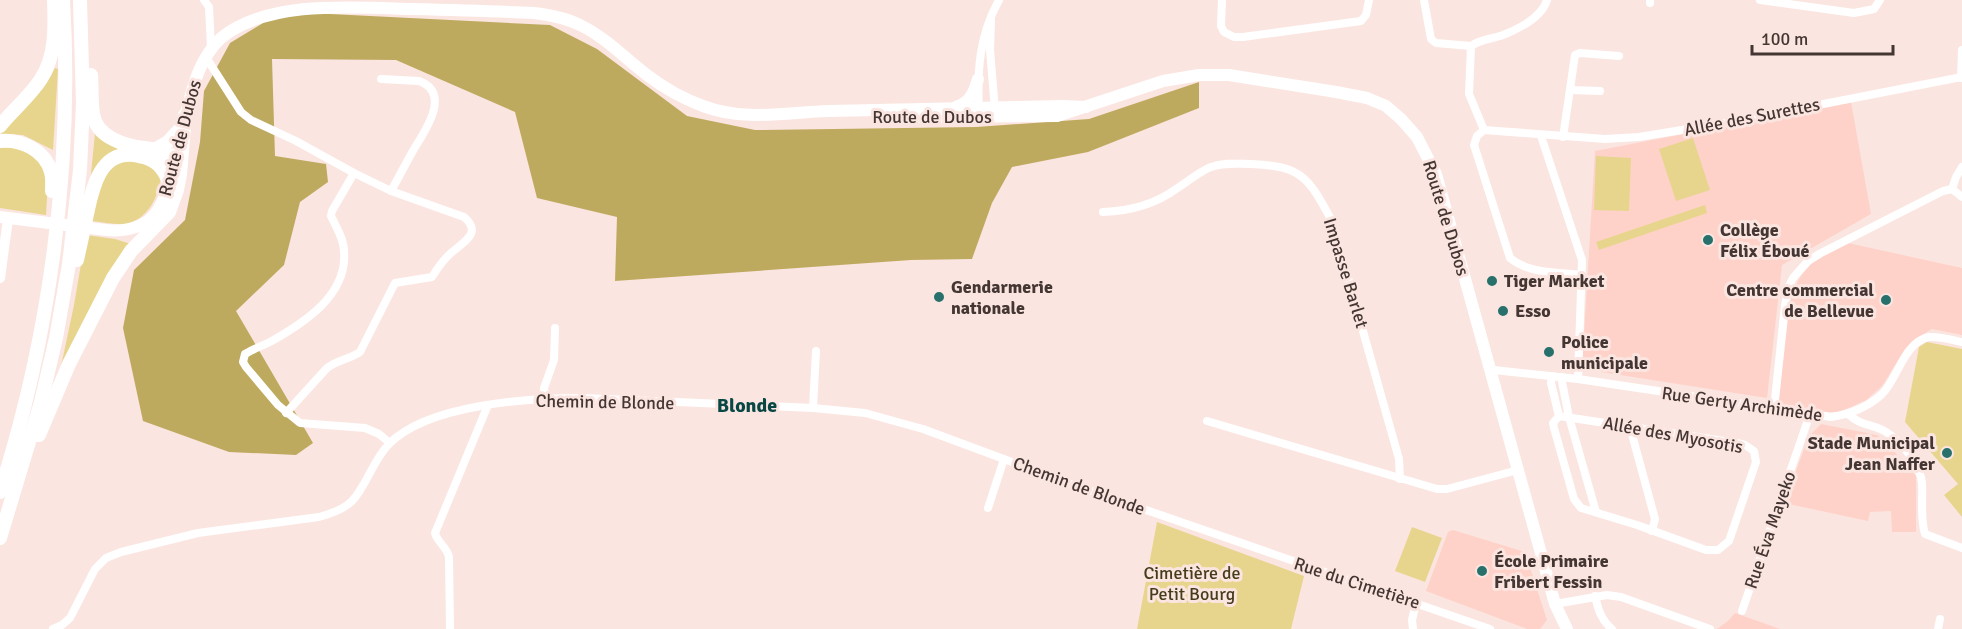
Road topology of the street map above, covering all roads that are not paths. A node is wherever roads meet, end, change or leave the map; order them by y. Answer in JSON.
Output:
{"nodes":[{"id":1,"x":54,"y":0,"type":"edge"},
{"id":2,"x":63,"y":0,"type":"edge"},
{"id":3,"x":80,"y":0,"type":"edge"},
{"id":4,"x":87,"y":0,"type":"edge"},
{"id":5,"x":204,"y":0,"type":"edge"},
{"id":6,"x":999,"y":0,"type":"edge"},
{"id":7,"x":1222,"y":0,"type":"edge"},
{"id":8,"x":1369,"y":0,"type":"edge"},
{"id":9,"x":1425,"y":0,"type":"edge"},
{"id":10,"x":1547,"y":0,"type":"edge"},
{"id":11,"x":1760,"y":0,"type":"edge"},
{"id":12,"x":1880,"y":0,"type":"edge"},
{"id":13,"x":992,"y":16,"type":"junction"},
{"id":14,"x":1471,"y":46,"type":"junction"},
{"id":15,"x":1962,"y":50,"type":"edge"},
{"id":16,"x":208,"y":54,"type":"junction"},
{"id":17,"x":1619,"y":56,"type":"dead end"},
{"id":18,"x":1961,"y":78,"type":"edge"},
{"id":19,"x":381,"y":79,"type":"dead end"},
{"id":20,"x":978,"y":79,"type":"junction"},
{"id":21,"x":1570,"y":90,"type":"junction"},
{"id":22,"x":1600,"y":91,"type":"dead end"},
{"id":23,"x":955,"y":108,"type":"junction"},
{"id":24,"x":979,"y":112,"type":"junction"},
{"id":25,"x":995,"y":112,"type":"junction"},
{"id":26,"x":778,"y":115,"type":"junction"},
{"id":27,"x":183,"y":121,"type":"junction"},
{"id":28,"x":0,"y":126,"type":"edge"},
{"id":29,"x":1484,"y":130,"type":"junction"},
{"id":30,"x":1541,"y":136,"type":"junction"},
{"id":31,"x":1563,"y":137,"type":"junction"},
{"id":32,"x":0,"y":141,"type":"edge"},
{"id":33,"x":156,"y":148,"type":"junction"},
{"id":34,"x":174,"y":161,"type":"junction"},
{"id":35,"x":1962,"y":167,"type":"edge"},
{"id":36,"x":354,"y":173,"type":"junction"},
{"id":37,"x":169,"y":182,"type":"junction"},
{"id":38,"x":1952,"y":189,"type":"junction"},
{"id":39,"x":391,"y":191,"type":"junction"},
{"id":40,"x":1962,"y":197,"type":"edge"},
{"id":41,"x":1103,"y":212,"type":"dead end"},
{"id":42,"x":4,"y":218,"type":"edge"},
{"id":43,"x":1,"y":261,"type":"edge"},
{"id":44,"x":1582,"y":275,"type":"junction"},
{"id":45,"x":0,"y":278,"type":"edge"},
{"id":46,"x":42,"y":322,"type":"junction"},
{"id":47,"x":555,"y":328,"type":"dead end"},
{"id":48,"x":56,"y":338,"type":"junction"},
{"id":49,"x":1962,"y":342,"type":"edge"},
{"id":50,"x":816,"y":351,"type":"dead end"},
{"id":51,"x":1490,"y":370,"type":"junction"},
{"id":52,"x":1556,"y":377,"type":"junction"},
{"id":53,"x":1578,"y":379,"type":"junction"},
{"id":54,"x":545,"y":398,"type":"junction"},
{"id":55,"x":488,"y":405,"type":"junction"},
{"id":56,"x":813,"y":408,"type":"junction"},
{"id":57,"x":1774,"y":410,"type":"junction"},
{"id":58,"x":286,"y":413,"type":"junction"},
{"id":59,"x":1810,"y":414,"type":"junction"},
{"id":60,"x":1848,"y":414,"type":"junction"},
{"id":61,"x":1559,"y":416,"type":"junction"},
{"id":62,"x":1569,"y":417,"type":"junction"},
{"id":63,"x":1207,"y":421,"type":"dead end"},
{"id":64,"x":1630,"y":427,"type":"junction"},
{"id":65,"x":390,"y":443,"type":"junction"},
{"id":66,"x":1004,"y":459,"type":"junction"},
{"id":67,"x":1518,"y":470,"type":"junction"},
{"id":68,"x":21,"y":472,"type":"junction"},
{"id":69,"x":1400,"y":479,"type":"junction"},
{"id":70,"x":0,"y":492,"type":"edge"},
{"id":71,"x":988,"y":508,"type":"dead end"},
{"id":72,"x":1596,"y":512,"type":"junction"},
{"id":73,"x":1652,"y":531,"type":"junction"},
{"id":74,"x":1223,"y":537,"type":"joint"},
{"id":75,"x":0,"y":538,"type":"edge"},
{"id":76,"x":1962,"y":548,"type":"edge"},
{"id":77,"x":1595,"y":596,"type":"junction"},
{"id":78,"x":1416,"y":603,"type":"junction"},
{"id":79,"x":1555,"y":604,"type":"junction"},
{"id":80,"x":1742,"y":611,"type":"dead end"},
{"id":81,"x":1940,"y":619,"type":"dead end"},
{"id":82,"x":53,"y":629,"type":"edge"},
{"id":83,"x":450,"y":629,"type":"edge"},
{"id":84,"x":1413,"y":629,"type":"edge"},
{"id":85,"x":1490,"y":629,"type":"edge"},
{"id":86,"x":1557,"y":629,"type":"edge"},
{"id":87,"x":1567,"y":629,"type":"edge"},
{"id":88,"x":1612,"y":629,"type":"edge"},
{"id":89,"x":1710,"y":629,"type":"edge"},
{"id":90,"x":1938,"y":629,"type":"edge"}],
"edges":[{"from":1,"to":28,"type":"highway"},
{"from":2,"to":46,"type":"highway"},
{"from":3,"to":48,"type":"highway"},
{"from":4,"to":33,"type":"highway"},
{"from":5,"to":16,"type":"street"},
{"from":6,"to":13,"type":"street"},
{"from":7,"to":8,"type":"street"},
{"from":9,"to":14,"type":"street"},
{"from":10,"to":14,"type":"street"},
{"from":11,"to":12,"type":"street"},
{"from":13,"to":20,"type":"street"},
{"from":13,"to":25,"type":"street"},
{"from":14,"to":29,"type":"street"},
{"from":15,"to":18,"type":"street"},
{"from":16,"to":26,"type":"main road","name":"Route de Dubos"},
{"from":16,"to":27,"type":"main road","name":"Route de Dubos"},
{"from":16,"to":36,"type":"street"},
{"from":17,"to":21,"type":"street"},
{"from":18,"to":31,"type":"street","name":"Allée des Surettes"},
{"from":19,"to":39,"type":"street"},
{"from":20,"to":23,"type":"main road"},
{"from":20,"to":24,"type":"street"},
{"from":21,"to":22,"type":"street"},
{"from":21,"to":31,"type":"street"},
{"from":23,"to":24,"type":"main road","name":"Route de Dubos"},
{"from":23,"to":26,"type":"main road","name":"Route de Dubos"},
{"from":24,"to":25,"type":"main road","name":"Route de Dubos"},
{"from":24,"to":26,"type":"main road","name":"Route de Dubos"},
{"from":25,"to":51,"type":"main road","name":"Route de Dubos"},
{"from":27,"to":33,"type":"highway"},
{"from":27,"to":34,"type":"main road","name":"Route de Dubos"},
{"from":27,"to":68,"type":"highway"},
{"from":29,"to":30,"type":"street","name":"Allée des Surettes"},
{"from":29,"to":44,"type":"street"},
{"from":30,"to":31,"type":"street","name":"Allée des Surettes"},
{"from":30,"to":44,"type":"street"},
{"from":32,"to":46,"type":"highway"},
{"from":33,"to":34,"type":"highway"},
{"from":34,"to":37,"type":"main road","name":"Route de Dubos"},
{"from":35,"to":38,"type":"street"},
{"from":36,"to":39,"type":"street"},
{"from":36,"to":58,"type":"street"},
{"from":37,"to":42,"type":"main road","name":"Route de Dubos"},
{"from":37,"to":48,"type":"highway"},
{"from":38,"to":40,"type":"street"},
{"from":38,"to":57,"type":"street"},
{"from":39,"to":58,"type":"street"},
{"from":41,"to":69,"type":"street","name":"Impasse Barlet"},
{"from":42,"to":43,"type":"street"},
{"from":43,"to":45,"type":"street"},
{"from":44,"to":53,"type":"street"},
{"from":46,"to":70,"type":"highway"},
{"from":47,"to":54,"type":"street"},
{"from":48,"to":68,"type":"highway"},
{"from":49,"to":60,"type":"street","name":"Rue Gerty Archimède"},
{"from":50,"to":56,"type":"street"},
{"from":51,"to":52,"type":"street","name":"Rue Gerty Archimède"},
{"from":51,"to":67,"type":"main road","name":"Route de Dubos"},
{"from":52,"to":53,"type":"street","name":"Rue Gerty Archimède"},
{"from":52,"to":61,"type":"street","name":"Allée des Myosotis"},
{"from":52,"to":62,"type":"street","name":"Allée des Myosotis"},
{"from":53,"to":57,"type":"street","name":"Rue Gerty Archimède"},
{"from":54,"to":55,"type":"street","name":"Chemin de Blonde"},
{"from":54,"to":56,"type":"street","name":"Chemin de Blonde"},
{"from":55,"to":65,"type":"street","name":"Chemin de Blonde"},
{"from":55,"to":83,"type":"street"},
{"from":56,"to":66,"type":"street","name":"Chemin de Blonde"},
{"from":57,"to":59,"type":"street","name":"Rue Gerty Archimède"},
{"from":58,"to":65,"type":"street"},
{"from":59,"to":60,"type":"street","name":"Rue Gerty Archimède"},
{"from":59,"to":80,"type":"street","name":"Rue Éva Mayeko"},
{"from":60,"to":76,"type":"street"},
{"from":61,"to":62,"type":"street","name":"Allée des Myosotis"},
{"from":61,"to":72,"type":"street","name":"Allée des Myosotis"},
{"from":62,"to":64,"type":"street","name":"Allée des Myosotis"},
{"from":62,"to":72,"type":"street","name":"Allée des Myosotis"},
{"from":63,"to":69,"type":"street"},
{"from":64,"to":73,"type":"street"},
{"from":64,"to":73,"type":"street","name":"Allée des Myosotis"},
{"from":65,"to":82,"type":"street","name":"Chemin de Blonde"},
{"from":66,"to":71,"type":"street"},
{"from":66,"to":74,"type":"street","name":"Chemin de Blonde"},
{"from":67,"to":69,"type":"street"},
{"from":67,"to":79,"type":"main road","name":"Route de Dubos"},
{"from":68,"to":75,"type":"highway"},
{"from":72,"to":73,"type":"street","name":"Allée des Myosotis"},
{"from":74,"to":78,"type":"street","name":"Rue du Cimetière"},
{"from":77,"to":79,"type":"street"},
{"from":77,"to":88,"type":"street"},
{"from":77,"to":89,"type":"street"},
{"from":78,"to":84,"type":"street"},
{"from":78,"to":85,"type":"street","name":"Rue du Cimetière"},
{"from":79,"to":86,"type":"main road","name":"Route de Dubos"},
{"from":79,"to":87,"type":"main road","name":"Route de Dubos"},
{"from":81,"to":90,"type":"street"}]}
